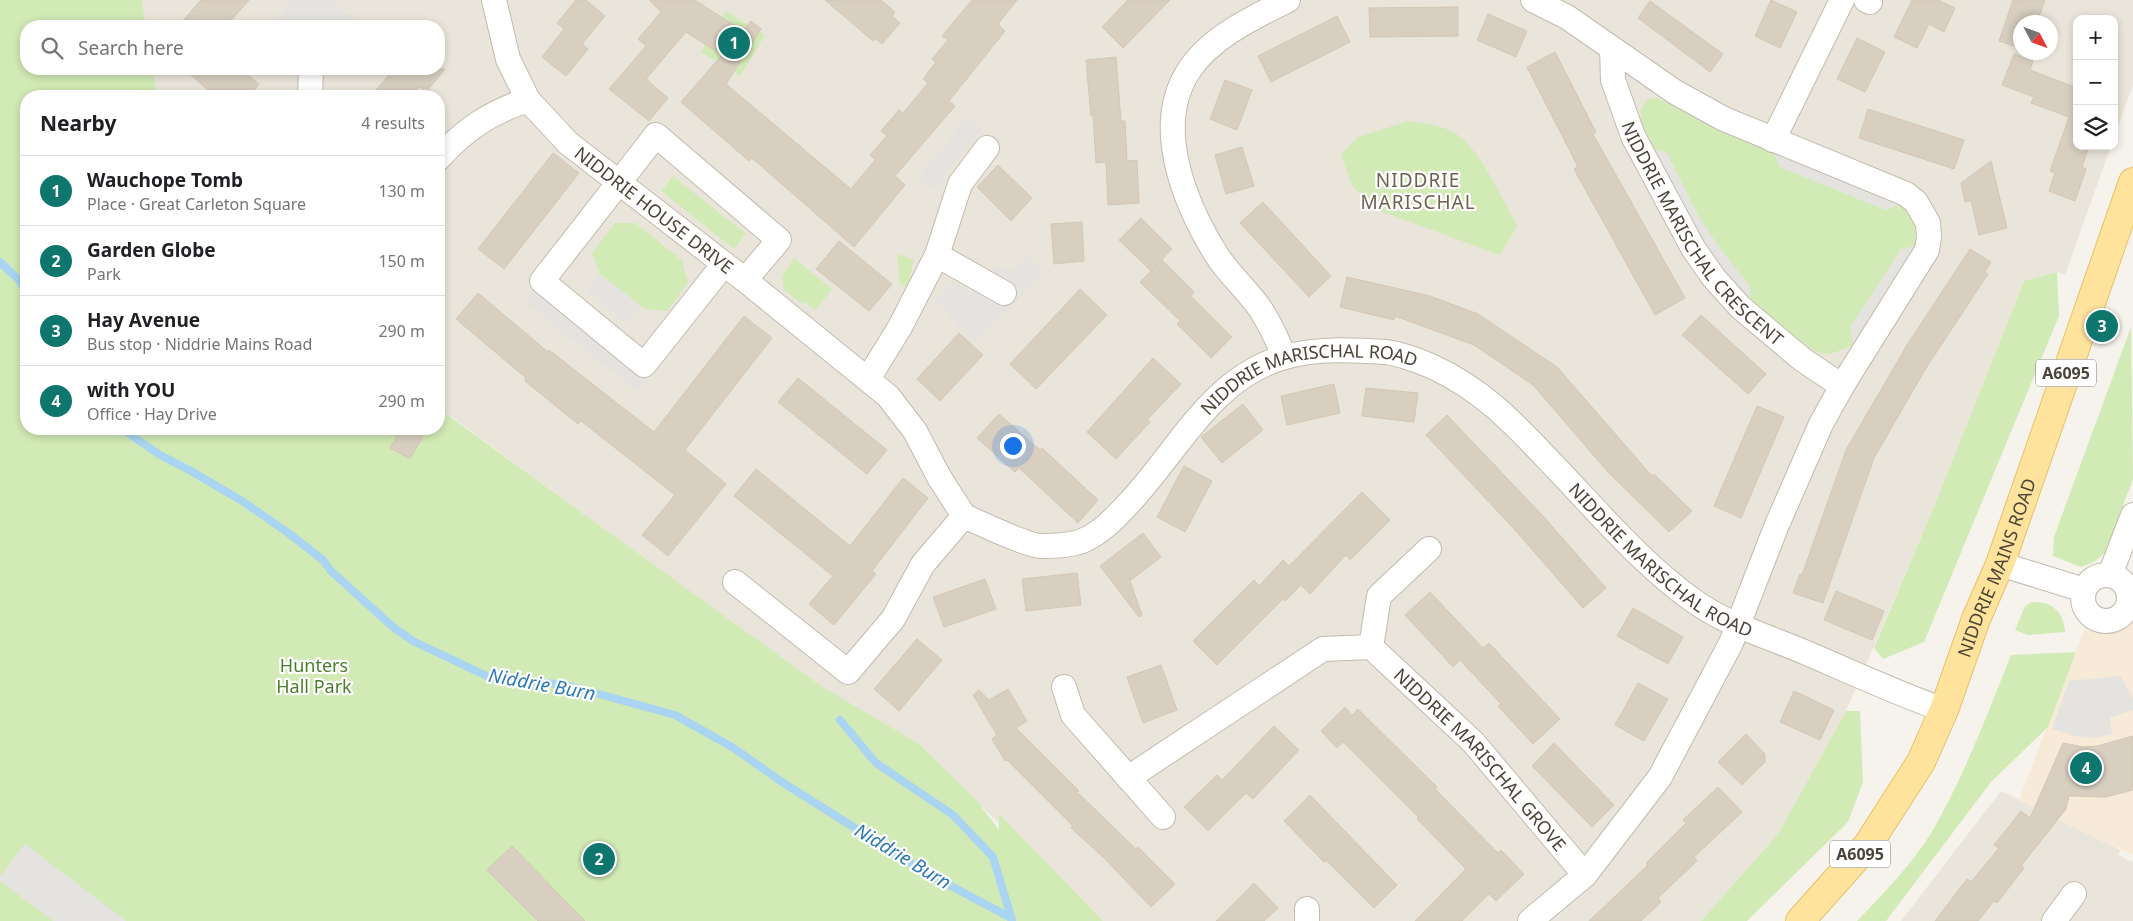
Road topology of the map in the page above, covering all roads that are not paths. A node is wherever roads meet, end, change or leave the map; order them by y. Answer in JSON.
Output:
{"nodes":[{"id":1,"x":494,"y":0,"type":"edge"},
{"id":2,"x":1288,"y":0,"type":"edge"},
{"id":3,"x":1533,"y":0,"type":"edge"},
{"id":4,"x":1842,"y":0,"type":"edge"},
{"id":5,"x":1571,"y":8,"type":"edge"},
{"id":6,"x":1612,"y":49,"type":"junction"},
{"id":7,"x":311,"y":75,"type":"edge"},
{"id":8,"x":310,"y":90,"type":"edge"},
{"id":9,"x":528,"y":100,"type":"junction"},
{"id":10,"x":1773,"y":140,"type":"junction"},
{"id":11,"x":987,"y":148,"type":"dead end"},
{"id":12,"x":445,"y":151,"type":"edge"},
{"id":13,"x":619,"y":181,"type":"junction"},
{"id":14,"x":2133,"y":182,"type":"edge"},
{"id":15,"x":937,"y":255,"type":"junction"},
{"id":16,"x":724,"y":264,"type":"junction"},
{"id":17,"x":746,"y":280,"type":"junction"},
{"id":18,"x":1004,"y":294,"type":"dead end"},
{"id":19,"x":1284,"y":357,"type":"junction"},
{"id":20,"x":868,"y":379,"type":"junction"},
{"id":21,"x":1842,"y":386,"type":"junction"},
{"id":22,"x":2133,"y":515,"type":"edge"},
{"id":23,"x":964,"y":516,"type":"junction"},
{"id":24,"x":1429,"y":549,"type":"dead end"},
{"id":25,"x":2000,"y":564,"type":"junction"},
{"id":26,"x":2110,"y":575,"type":"junction"},
{"id":27,"x":735,"y":582,"type":"dead end"},
{"id":28,"x":2084,"y":590,"type":"junction"},
{"id":29,"x":2131,"y":607,"type":"edge"},
{"id":30,"x":1738,"y":625,"type":"junction"},
{"id":31,"x":1371,"y":647,"type":"junction"},
{"id":32,"x":1064,"y":687,"type":"dead end"},
{"id":33,"x":1944,"y":710,"type":"junction"},
{"id":34,"x":1128,"y":778,"type":"junction"},
{"id":35,"x":1163,"y":817,"type":"dead end"},
{"id":36,"x":1584,"y":875,"type":"junction"},
{"id":37,"x":2074,"y":894,"type":"dead end"},
{"id":38,"x":1530,"y":921,"type":"edge"},
{"id":39,"x":1800,"y":921,"type":"edge"},
{"id":40,"x":2054,"y":921,"type":"edge"}],
"edges":[{"from":1,"to":9,"type":"street","name":"NIDDRIE HOUSE DRIVE"},
{"from":2,"to":19,"type":"street"},
{"from":3,"to":5,"type":"street"},
{"from":4,"to":10,"type":"street"},
{"from":5,"to":6,"type":"street"},
{"from":6,"to":10,"type":"street"},
{"from":6,"to":21,"type":"street","name":"NIDDRIE MARISCHAL CRESCENT"},
{"from":7,"to":8,"type":"street"},
{"from":9,"to":12,"type":"street"},
{"from":9,"to":13,"type":"street","name":"NIDDRIE HOUSE DRIVE"},
{"from":10,"to":21,"type":"street"},
{"from":11,"to":15,"type":"street"},
{"from":13,"to":16,"type":"street","name":"NIDDRIE HOUSE DRIVE"},
{"from":13,"to":16,"type":"street"},
{"from":13,"to":17,"type":"street"},
{"from":14,"to":25,"type":"main road","name":"NIDDRIE MAINS ROAD","number":"A6095"},
{"from":15,"to":18,"type":"street"},
{"from":15,"to":20,"type":"street"},
{"from":16,"to":17,"type":"street","name":"NIDDRIE HOUSE DRIVE"},
{"from":17,"to":20,"type":"street","name":"NIDDRIE HOUSE DRIVE"},
{"from":19,"to":23,"type":"street","name":"NIDDRIE MARISCHAL ROAD"},
{"from":19,"to":30,"type":"street","name":"NIDDRIE MARISCHAL ROAD"},
{"from":20,"to":23,"type":"street","name":"NIDDRIE HOUSE DRIVE"},
{"from":21,"to":30,"type":"street"},
{"from":22,"to":26,"type":"street"},
{"from":23,"to":27,"type":"street"},
{"from":24,"to":31,"type":"street"},
{"from":25,"to":28,"type":"street"},
{"from":25,"to":33,"type":"main road","name":"NIDDRIE MAINS ROAD","number":"A6095"},
{"from":26,"to":28,"type":"street"},
{"from":26,"to":29,"type":"street"},
{"from":28,"to":29,"type":"street"},
{"from":30,"to":33,"type":"street","name":"NIDDRIE MARISCHAL ROAD"},
{"from":30,"to":36,"type":"street"},
{"from":31,"to":34,"type":"street"},
{"from":31,"to":36,"type":"street","name":"NIDDRIE MARISCHAL GROVE"},
{"from":32,"to":34,"type":"street"},
{"from":33,"to":39,"type":"main road","name":"NIDDRIE MAINS ROAD","number":"A6095"},
{"from":34,"to":35,"type":"street"},
{"from":36,"to":38,"type":"street"},
{"from":37,"to":40,"type":"street"}]}
